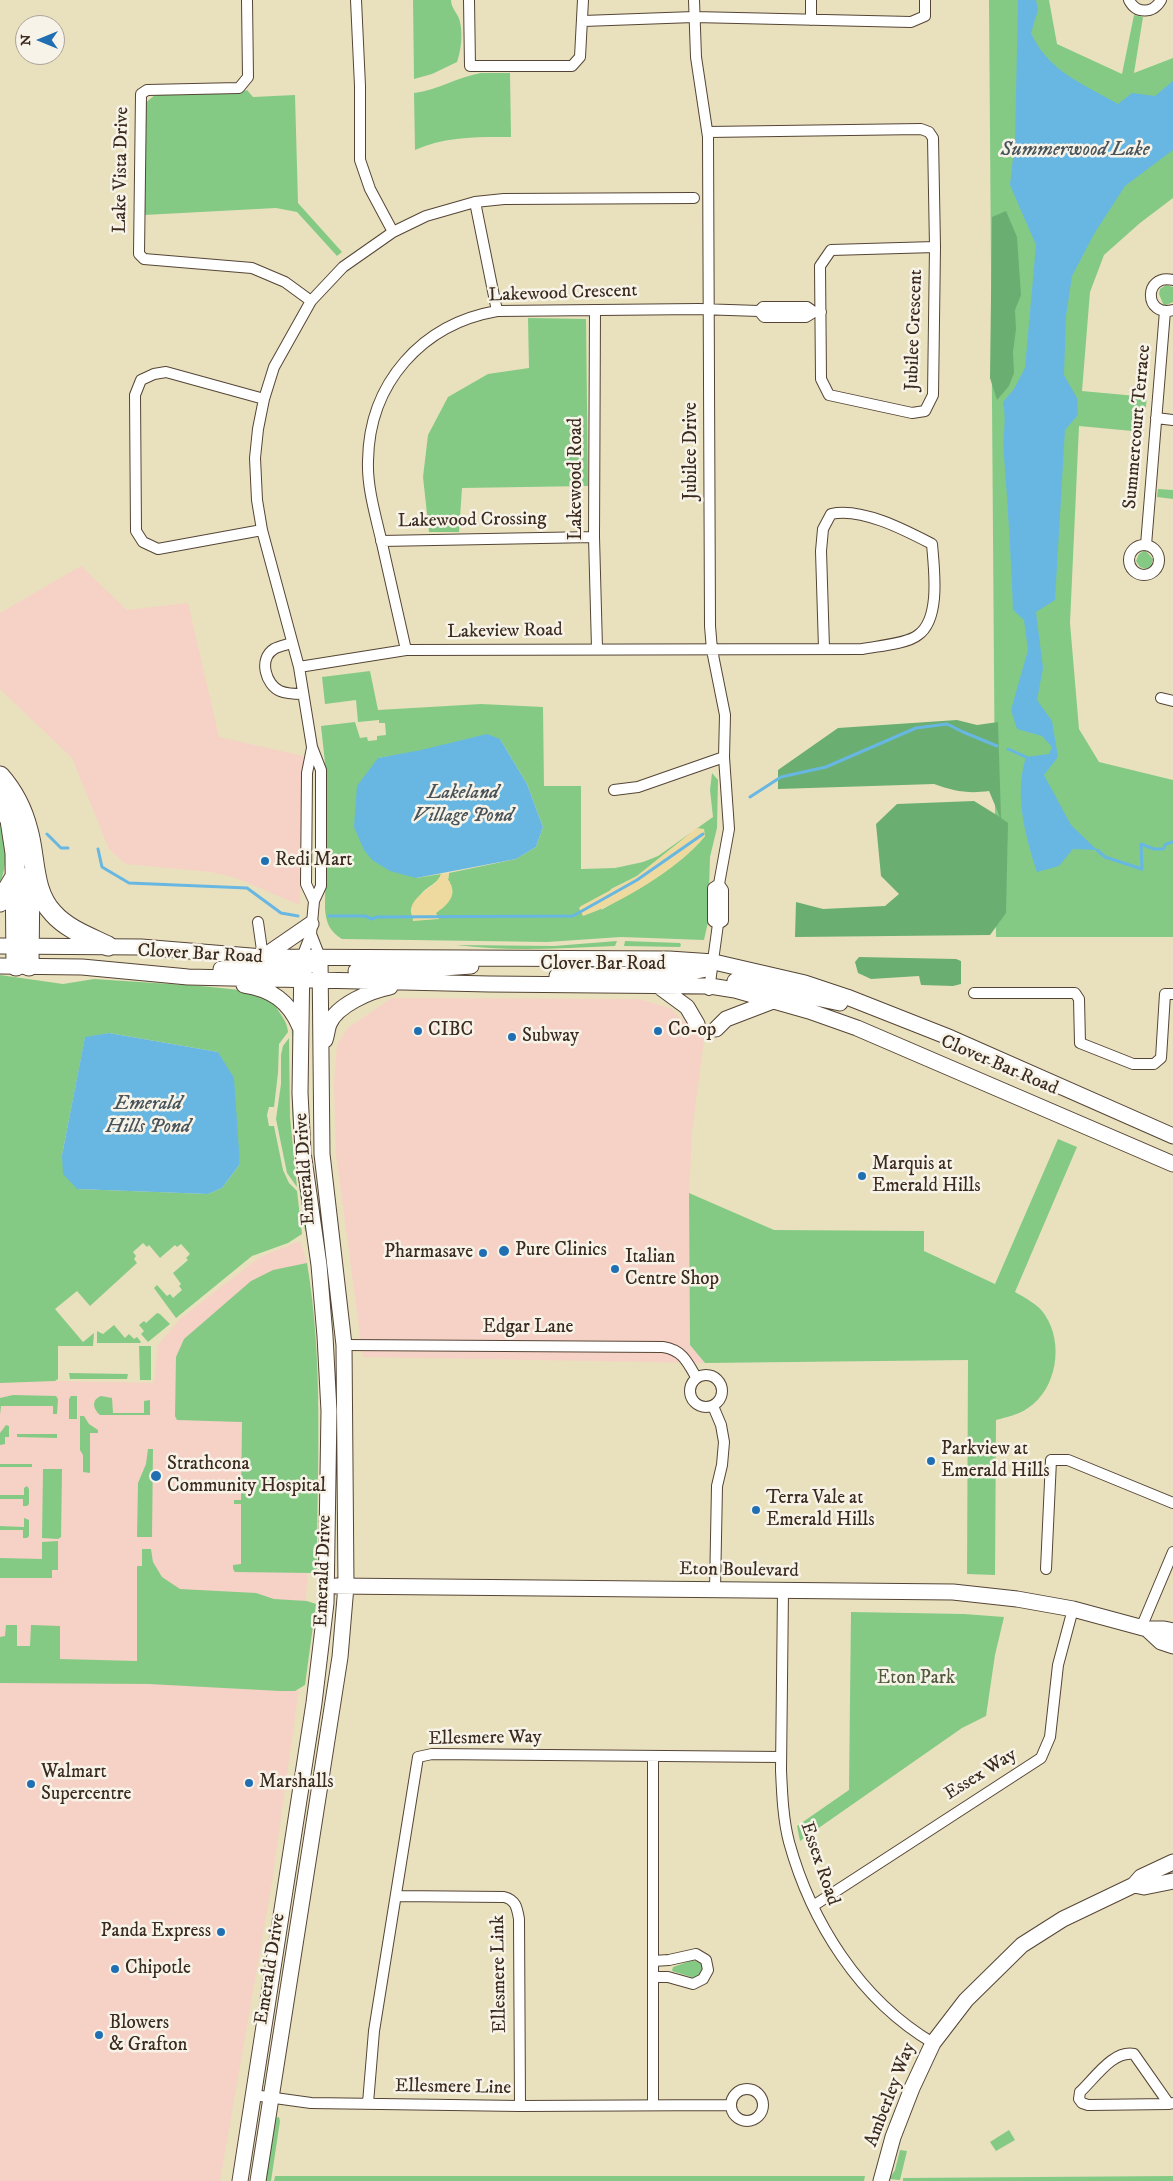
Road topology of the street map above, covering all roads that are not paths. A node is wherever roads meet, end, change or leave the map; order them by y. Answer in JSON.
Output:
{"nodes":[{"id":1,"x":247,"y":0,"type":"edge"},
{"id":2,"x":356,"y":0,"type":"edge"},
{"id":3,"x":469,"y":0,"type":"edge"},
{"id":4,"x":583,"y":0,"type":"edge"},
{"id":5,"x":694,"y":0,"type":"edge"},
{"id":6,"x":811,"y":0,"type":"edge"},
{"id":7,"x":925,"y":0,"type":"edge"},
{"id":8,"x":1129,"y":0,"type":"edge"},
{"id":9,"x":1161,"y":0,"type":"edge"},
{"id":10,"x":694,"y":17,"type":"junction"},
{"id":11,"x":811,"y":20,"type":"junction"},
{"id":12,"x":583,"y":21,"type":"junction"},
{"id":13,"x":708,"y":132,"type":"junction"},
{"id":14,"x":694,"y":198,"type":"dead end"},
{"id":15,"x":475,"y":202,"type":"junction"},
{"id":16,"x":393,"y":232,"type":"junction"},
{"id":17,"x":935,"y":247,"type":"junction"},
{"id":18,"x":1173,"y":280,"type":"edge"},
{"id":19,"x":311,"y":301,"type":"junction"},
{"id":20,"x":709,"y":309,"type":"junction"},
{"id":21,"x":595,"y":310,"type":"junction"},
{"id":22,"x":497,"y":311,"type":"junction"},
{"id":23,"x":1169,"y":311,"type":"edge"},
{"id":24,"x":818,"y":312,"type":"junction"},
{"id":25,"x":264,"y":399,"type":"junction"},
{"id":26,"x":1156,"y":418,"type":"junction"},
{"id":27,"x":1173,"y":420,"type":"edge"},
{"id":28,"x":262,"y":530,"type":"junction"},
{"id":29,"x":594,"y":537,"type":"junction"},
{"id":30,"x":381,"y":540,"type":"junction"},
{"id":31,"x":1146,"y":545,"type":"dead end"},
{"id":32,"x":292,"y":643,"type":"junction"},
{"id":33,"x":597,"y":648,"type":"junction"},
{"id":34,"x":824,"y":648,"type":"junction"},
{"id":35,"x":406,"y":650,"type":"junction"},
{"id":36,"x":712,"y":650,"type":"junction"},
{"id":37,"x":299,"y":668,"type":"junction"},
{"id":38,"x":303,"y":694,"type":"junction"},
{"id":39,"x":1161,"y":698,"type":"dead end"},
{"id":40,"x":1173,"y":701,"type":"edge"},
{"id":41,"x":312,"y":748,"type":"junction"},
{"id":42,"x":724,"y":757,"type":"junction"},
{"id":43,"x":0,"y":776,"type":"edge"},
{"id":44,"x":614,"y":790,"type":"dead end"},
{"id":45,"x":0,"y":801,"type":"edge"},
{"id":46,"x":321,"y":829,"type":"junction"},
{"id":47,"x":307,"y":830,"type":"junction"},
{"id":48,"x":30,"y":845,"type":"junction"},
{"id":49,"x":16,"y":873,"type":"junction"},
{"id":50,"x":314,"y":901,"type":"junction"},
{"id":51,"x":0,"y":902,"type":"edge"},
{"id":52,"x":258,"y":922,"type":"dead end"},
{"id":53,"x":311,"y":929,"type":"junction"},
{"id":54,"x":15,"y":946,"type":"edge"},
{"id":55,"x":108,"y":946,"type":"junction"},
{"id":56,"x":264,"y":956,"type":"junction"},
{"id":57,"x":714,"y":962,"type":"junction"},
{"id":58,"x":15,"y":966,"type":"edge"},
{"id":59,"x":310,"y":970,"type":"junction"},
{"id":60,"x":188,"y":977,"type":"junction"},
{"id":61,"x":412,"y":983,"type":"junction"},
{"id":62,"x":489,"y":984,"type":"junction"},
{"id":63,"x":657,"y":985,"type":"junction"},
{"id":64,"x":709,"y":990,"type":"junction"},
{"id":65,"x":974,"y":992,"type":"dead end"},
{"id":66,"x":1173,"y":994,"type":"edge"},
{"id":67,"x":773,"y":1001,"type":"junction"},
{"id":68,"x":886,"y":1012,"type":"junction"},
{"id":69,"x":697,"y":1024,"type":"dead end"},
{"id":70,"x":716,"y":1029,"type":"dead end"},
{"id":71,"x":301,"y":1030,"type":"junction"},
{"id":72,"x":322,"y":1054,"type":"junction"},
{"id":73,"x":1173,"y":1136,"type":"edge"},
{"id":74,"x":322,"y":1154,"type":"junction"},
{"id":75,"x":1173,"y":1164,"type":"edge"},
{"id":76,"x":344,"y":1345,"type":"junction"},
{"id":77,"x":696,"y":1377,"type":"junction"},
{"id":78,"x":713,"y":1406,"type":"junction"},
{"id":79,"x":1173,"y":1503,"type":"edge"},
{"id":80,"x":1173,"y":1552,"type":"edge"},
{"id":81,"x":1046,"y":1569,"type":"dead end"},
{"id":82,"x":327,"y":1585,"type":"junction"},
{"id":83,"x":346,"y":1586,"type":"junction"},
{"id":84,"x":715,"y":1590,"type":"junction"},
{"id":85,"x":783,"y":1591,"type":"junction"},
{"id":86,"x":1073,"y":1609,"type":"junction"},
{"id":87,"x":1144,"y":1629,"type":"junction"},
{"id":88,"x":1173,"y":1632,"type":"edge"},
{"id":89,"x":1173,"y":1646,"type":"edge"},
{"id":90,"x":653,"y":1756,"type":"junction"},
{"id":91,"x":781,"y":1757,"type":"junction"},
{"id":92,"x":1173,"y":1862,"type":"edge"},
{"id":93,"x":1173,"y":1881,"type":"edge"},
{"id":94,"x":1134,"y":1884,"type":"junction"},
{"id":95,"x":396,"y":1896,"type":"junction"},
{"id":96,"x":813,"y":1906,"type":"junction"},
{"id":97,"x":654,"y":1961,"type":"junction"},
{"id":98,"x":654,"y":1977,"type":"junction"},
{"id":99,"x":933,"y":2042,"type":"junction"},
{"id":100,"x":253,"y":2095,"type":"junction"},
{"id":101,"x":271,"y":2098,"type":"junction"},
{"id":102,"x":368,"y":2103,"type":"junction"},
{"id":103,"x":1171,"y":2104,"type":"edge"},
{"id":104,"x":653,"y":2105,"type":"junction"},
{"id":105,"x":730,"y":2105,"type":"dead end"},
{"id":106,"x":520,"y":2106,"type":"junction"},
{"id":107,"x":240,"y":2181,"type":"edge"},
{"id":108,"x":258,"y":2181,"type":"edge"},
{"id":109,"x":881,"y":2181,"type":"edge"}],
"edges":[{"from":1,"to":19,"type":"street","name":"Lake Vista Drive"},
{"from":2,"to":16,"type":"street"},
{"from":3,"to":12,"type":"street"},
{"from":4,"to":12,"type":"street"},
{"from":5,"to":10,"type":"street","name":"Jubilee Drive"},
{"from":6,"to":11,"type":"street"},
{"from":7,"to":11,"type":"street"},
{"from":8,"to":9,"type":"street"},
{"from":10,"to":11,"type":"street"},
{"from":10,"to":12,"type":"street"},
{"from":10,"to":13,"type":"street","name":"Jubilee Drive"},
{"from":13,"to":17,"type":"street","name":"Jubilee Crescent"},
{"from":13,"to":20,"type":"street","name":"Jubilee Drive"},
{"from":14,"to":15,"type":"street"},
{"from":15,"to":16,"type":"street"},
{"from":15,"to":22,"type":"street"},
{"from":16,"to":19,"type":"street"},
{"from":17,"to":24,"type":"street","name":"Jubilee Crescent"},
{"from":17,"to":24,"type":"street","name":"Jubilee Crescent"},
{"from":18,"to":23,"type":"street","name":"Summercourt Terrace"},
{"from":19,"to":25,"type":"street"},
{"from":20,"to":21,"type":"street","name":"Lakewood Crescent"},
{"from":20,"to":24,"type":"street"},
{"from":20,"to":36,"type":"street","name":"Jubilee Drive"},
{"from":21,"to":22,"type":"street","name":"Lakewood Crescent"},
{"from":21,"to":29,"type":"street","name":"Lakewood Road"},
{"from":22,"to":30,"type":"street","name":"Lakewood Crescent"},
{"from":23,"to":26,"type":"street","name":"Summercourt Terrace"},
{"from":25,"to":28,"type":"street"},
{"from":25,"to":28,"type":"street"},
{"from":26,"to":27,"type":"street"},
{"from":26,"to":31,"type":"street","name":"Summercourt Terrace"},
{"from":28,"to":32,"type":"street"},
{"from":29,"to":30,"type":"street","name":"Lakewood Crossing"},
{"from":29,"to":33,"type":"street","name":"Lakewood Road"},
{"from":30,"to":35,"type":"street","name":"Lakewood Crescent"},
{"from":32,"to":37,"type":"street"},
{"from":32,"to":38,"type":"street"},
{"from":33,"to":35,"type":"street","name":"Lakeview Road"},
{"from":33,"to":36,"type":"street","name":"Lakeview Road"},
{"from":34,"to":34,"type":"street"},
{"from":34,"to":36,"type":"street","name":"Lakeview Road"},
{"from":35,"to":37,"type":"street","name":"Lakeview Road"},
{"from":36,"to":42,"type":"street","name":"Jubilee Drive"},
{"from":37,"to":38,"type":"street"},
{"from":38,"to":41,"type":"street"},
{"from":39,"to":40,"type":"street"},
{"from":41,"to":46,"type":"street"},
{"from":41,"to":47,"type":"street"},
{"from":42,"to":44,"type":"street"},
{"from":42,"to":57,"type":"street","name":"Jubilee Drive"},
{"from":43,"to":48,"type":"highway"},
{"from":45,"to":49,"type":"highway"},
{"from":46,"to":47,"type":"street"},
{"from":46,"to":50,"type":"street"},
{"from":47,"to":50,"type":"street"},
{"from":48,"to":54,"type":"highway"},
{"from":48,"to":55,"type":"highway"},
{"from":49,"to":51,"type":"highway"},
{"from":49,"to":54,"type":"highway"},
{"from":50,"to":53,"type":"street"},
{"from":52,"to":56,"type":"street"},
{"from":53,"to":56,"type":"street"},
{"from":53,"to":59,"type":"street"},
{"from":53,"to":59,"type":"street"},
{"from":54,"to":55,"type":"street","name":"Clover Bar Road"},
{"from":54,"to":58,"type":"highway"},
{"from":55,"to":56,"type":"street","name":"Clover Bar Road"},
{"from":56,"to":59,"type":"street","name":"Clover Bar Road"},
{"from":57,"to":59,"type":"street","name":"Clover Bar Road"},
{"from":57,"to":62,"type":"street"},
{"from":57,"to":64,"type":"street"},
{"from":57,"to":68,"type":"street","name":"Clover Bar Road"},
{"from":58,"to":60,"type":"street","name":"Clover Bar Road"},
{"from":59,"to":60,"type":"street","name":"Clover Bar Road"},
{"from":59,"to":61,"type":"street","name":"Clover Bar Road"},
{"from":59,"to":71,"type":"street","name":"Emerald Drive"},
{"from":59,"to":72,"type":"street","name":"Emerald Drive"},
{"from":59,"to":74,"type":"street"},
{"from":60,"to":71,"type":"street"},
{"from":61,"to":62,"type":"street","name":"Clover Bar Road"},
{"from":61,"to":72,"type":"street"},
{"from":62,"to":63,"type":"street","name":"Clover Bar Road"},
{"from":63,"to":64,"type":"street","name":"Clover Bar Road"},
{"from":63,"to":69,"type":"street"},
{"from":64,"to":67,"type":"street","name":"Clover Bar Road"},
{"from":64,"to":68,"type":"street"},
{"from":65,"to":66,"type":"street"},
{"from":67,"to":70,"type":"street"},
{"from":67,"to":75,"type":"street","name":"Clover Bar Road"},
{"from":68,"to":73,"type":"street","name":"Clover Bar Road"},
{"from":71,"to":82,"type":"street","name":"Emerald Drive"},
{"from":72,"to":74,"type":"street","name":"Emerald Drive"},
{"from":74,"to":76,"type":"street","name":"Emerald Drive"},
{"from":76,"to":77,"type":"street","name":"Edgar Lane"},
{"from":76,"to":83,"type":"street","name":"Emerald Drive"},
{"from":77,"to":78,"type":"street"},
{"from":77,"to":78,"type":"street"},
{"from":78,"to":84,"type":"street"},
{"from":79,"to":81,"type":"street"},
{"from":80,"to":87,"type":"street"},
{"from":82,"to":83,"type":"street","name":"Eton Boulevard"},
{"from":82,"to":100,"type":"street","name":"Emerald Drive"},
{"from":83,"to":84,"type":"street","name":"Eton Boulevard"},
{"from":83,"to":101,"type":"street","name":"Emerald Drive"},
{"from":84,"to":85,"type":"street","name":"Eton Boulevard"},
{"from":85,"to":86,"type":"street","name":"Eton Boulevard"},
{"from":85,"to":91,"type":"street","name":"Essex Road"},
{"from":86,"to":87,"type":"street","name":"Eton Boulevard"},
{"from":86,"to":96,"type":"street","name":"Essex Way"},
{"from":87,"to":88,"type":"street","name":"Eton Boulevard"},
{"from":87,"to":89,"type":"street","name":"Eton Boulevard"},
{"from":90,"to":91,"type":"street","name":"Ellesmere Way"},
{"from":90,"to":95,"type":"street","name":"Ellesmere Way"},
{"from":90,"to":97,"type":"street"},
{"from":91,"to":96,"type":"street","name":"Essex Road"},
{"from":92,"to":94,"type":"street","name":"Amberley Way"},
{"from":93,"to":94,"type":"street","name":"Amberley Way"},
{"from":94,"to":99,"type":"street","name":"Amberley Way"},
{"from":95,"to":102,"type":"street","name":"Ellesmere Way"},
{"from":95,"to":106,"type":"street","name":"Ellesmere Link"},
{"from":96,"to":99,"type":"street","name":"Essex Road"},
{"from":97,"to":98,"type":"street"},
{"from":97,"to":98,"type":"street"},
{"from":98,"to":104,"type":"street"},
{"from":99,"to":109,"type":"street","name":"Amberley Way"},
{"from":100,"to":101,"type":"street","name":"Ellesmere Line"},
{"from":100,"to":107,"type":"street","name":"Emerald Drive"},
{"from":101,"to":102,"type":"street","name":"Ellesmere Line"},
{"from":101,"to":108,"type":"street","name":"Emerald Drive"},
{"from":102,"to":106,"type":"street","name":"Ellesmere Line"},
{"from":103,"to":103,"type":"street"},
{"from":104,"to":105,"type":"street","name":"Ellesmere Line"},
{"from":104,"to":106,"type":"street","name":"Ellesmere Line"}]}
